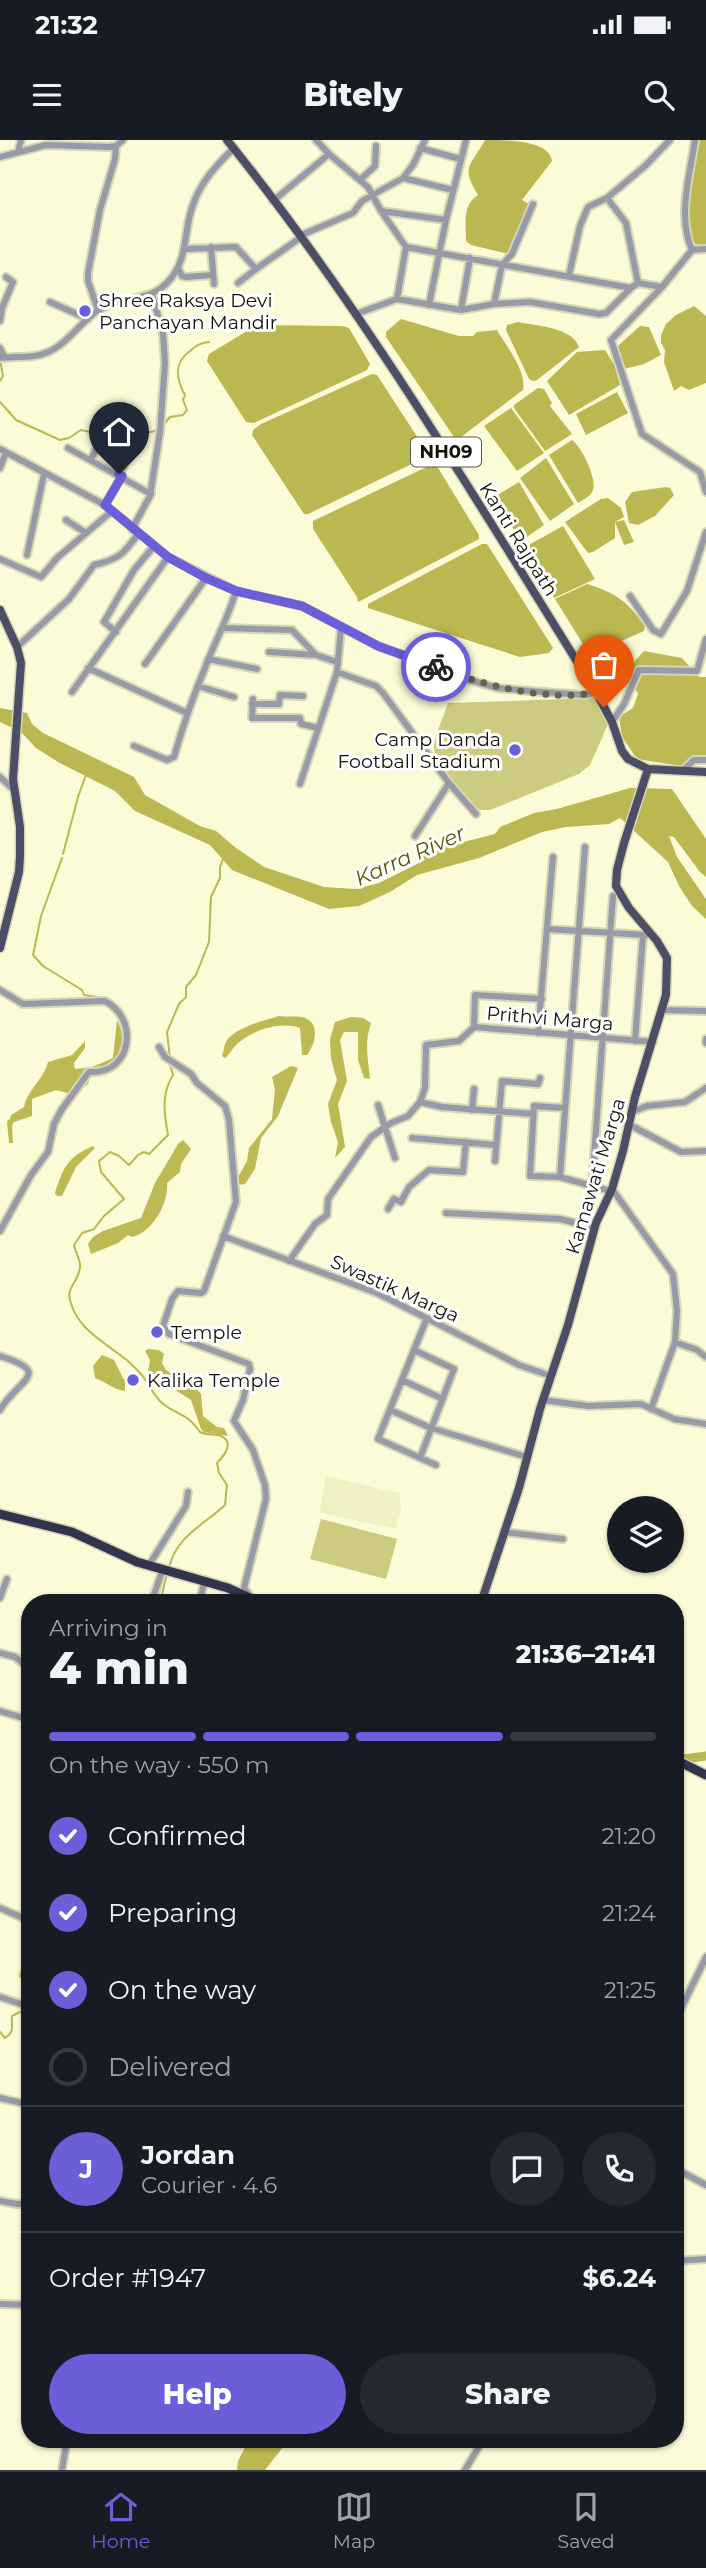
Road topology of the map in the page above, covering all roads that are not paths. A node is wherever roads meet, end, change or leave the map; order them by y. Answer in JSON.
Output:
{"nodes":[{"id":1,"x":21,"y":140,"type":"edge"},
{"id":2,"x":123,"y":140,"type":"edge"},
{"id":3,"x":227,"y":140,"type":"edge"},
{"id":4,"x":316,"y":140,"type":"edge"},
{"id":5,"x":425,"y":140,"type":"edge"},
{"id":6,"x":466,"y":140,"type":"edge"},
{"id":7,"x":670,"y":140,"type":"edge"},
{"id":8,"x":695,"y":140,"type":"edge"},
{"id":9,"x":116,"y":146,"type":"junction"},
{"id":10,"x":376,"y":146,"type":"dead end"},
{"id":11,"x":234,"y":148,"type":"junction"},
{"id":12,"x":420,"y":148,"type":"junction"},
{"id":13,"x":18,"y":152,"type":"junction"},
{"id":14,"x":329,"y":154,"type":"junction"},
{"id":15,"x":0,"y":157,"type":"edge"},
{"id":16,"x":460,"y":159,"type":"junction"},
{"id":17,"x":403,"y":178,"type":"junction"},
{"id":18,"x":361,"y":179,"type":"junction"},
{"id":19,"x":453,"y":190,"type":"junction"},
{"id":20,"x":372,"y":194,"type":"junction"},
{"id":21,"x":607,"y":198,"type":"junction"},
{"id":22,"x":273,"y":201,"type":"junction"},
{"id":23,"x":533,"y":204,"type":"dead end"},
{"id":24,"x":381,"y":211,"type":"junction"},
{"id":25,"x":446,"y":220,"type":"junction"},
{"id":26,"x":300,"y":237,"type":"junction"},
{"id":27,"x":211,"y":247,"type":"junction"},
{"id":28,"x":406,"y":247,"type":"junction"},
{"id":29,"x":184,"y":249,"type":"junction"},
{"id":30,"x":706,"y":249,"type":"edge"},
{"id":31,"x":692,"y":250,"type":"junction"},
{"id":32,"x":439,"y":252,"type":"junction"},
{"id":33,"x":470,"y":258,"type":"junction"},
{"id":34,"x":502,"y":265,"type":"junction"},
{"id":35,"x":178,"y":268,"type":"junction"},
{"id":36,"x":257,"y":268,"type":"junction"},
{"id":37,"x":213,"y":275,"type":"junction"},
{"id":38,"x":569,"y":275,"type":"junction"},
{"id":39,"x":6,"y":277,"type":"dead end"},
{"id":40,"x":238,"y":283,"type":"dead end"},
{"id":41,"x":214,"y":284,"type":"dead end"},
{"id":42,"x":634,"y":286,"type":"junction"},
{"id":43,"x":662,"y":287,"type":"junction"},
{"id":44,"x":152,"y":294,"type":"junction"},
{"id":45,"x":397,"y":299,"type":"junction"},
{"id":46,"x":50,"y":302,"type":"dead end"},
{"id":47,"x":494,"y":304,"type":"junction"},
{"id":48,"x":429,"y":305,"type":"junction"},
{"id":49,"x":98,"y":310,"type":"junction"},
{"id":50,"x":461,"y":310,"type":"junction"},
{"id":51,"x":356,"y":314,"type":"junction"},
{"id":52,"x":88,"y":319,"type":"junction"},
{"id":53,"x":0,"y":321,"type":"edge"},
{"id":54,"x":0,"y":348,"type":"edge"},
{"id":55,"x":2,"y":358,"type":"edge"},
{"id":56,"x":102,"y":438,"type":"dead end"},
{"id":57,"x":68,"y":448,"type":"dead end"},
{"id":58,"x":3,"y":450,"type":"edge"},
{"id":59,"x":131,"y":452,"type":"dead end"},
{"id":60,"x":91,"y":459,"type":"junction"},
{"id":61,"x":0,"y":468,"type":"edge"},
{"id":62,"x":44,"y":474,"type":"junction"},
{"id":63,"x":120,"y":475,"type":"junction"},
{"id":64,"x":706,"y":492,"type":"edge"},
{"id":65,"x":151,"y":494,"type":"junction"},
{"id":66,"x":105,"y":505,"type":"junction"},
{"id":67,"x":112,"y":511,"type":"junction"},
{"id":68,"x":66,"y":520,"type":"dead end"},
{"id":69,"x":135,"y":531,"type":"junction"},
{"id":70,"x":706,"y":532,"type":"edge"},
{"id":71,"x":86,"y":533,"type":"junction"},
{"id":72,"x":154,"y":546,"type":"junction"},
{"id":73,"x":27,"y":555,"type":"dead end"},
{"id":74,"x":168,"y":557,"type":"junction"},
{"id":75,"x":0,"y":559,"type":"edge"},
{"id":76,"x":206,"y":578,"type":"junction"},
{"id":77,"x":236,"y":591,"type":"junction"},
{"id":78,"x":630,"y":596,"type":"dead end"},
{"id":79,"x":0,"y":610,"type":"edge"},
{"id":80,"x":224,"y":628,"type":"junction"},
{"id":81,"x":341,"y":628,"type":"junction"},
{"id":82,"x":0,"y":629,"type":"edge"},
{"id":83,"x":10,"y":631,"type":"junction"},
{"id":84,"x":116,"y":632,"type":"junction"},
{"id":85,"x":706,"y":639,"type":"edge"},
{"id":86,"x":17,"y":647,"type":"junction"},
{"id":87,"x":269,"y":652,"type":"dead end"},
{"id":88,"x":704,"y":652,"type":"edge"},
{"id":89,"x":316,"y":655,"type":"junction"},
{"id":90,"x":208,"y":659,"type":"junction"},
{"id":91,"x":337,"y":662,"type":"junction"},
{"id":92,"x":145,"y":664,"type":"dead end"},
{"id":93,"x":88,"y":668,"type":"junction"},
{"id":94,"x":257,"y":669,"type":"dead end"},
{"id":95,"x":337,"y":672,"type":"junction"},
{"id":96,"x":198,"y":686,"type":"junction"},
{"id":97,"x":72,"y":692,"type":"dead end"},
{"id":98,"x":596,"y":692,"type":"junction"},
{"id":99,"x":303,"y":696,"type":"dead end"},
{"id":100,"x":234,"y":697,"type":"dead end"},
{"id":101,"x":187,"y":713,"type":"junction"},
{"id":102,"x":612,"y":722,"type":"junction"},
{"id":103,"x":318,"y":728,"type":"junction"},
{"id":104,"x":134,"y":746,"type":"dead end"},
{"id":105,"x":706,"y":760,"type":"edge"},
{"id":106,"x":648,"y":769,"type":"junction"},
{"id":107,"x":680,"y":772,"type":"junction"},
{"id":108,"x":706,"y":772,"type":"edge"},
{"id":109,"x":0,"y":776,"type":"edge"},
{"id":110,"x":449,"y":783,"type":"junction"},
{"id":111,"x":300,"y":784,"type":"dead end"},
{"id":112,"x":14,"y":790,"type":"junction"},
{"id":113,"x":477,"y":814,"type":"dead end"},
{"id":114,"x":415,"y":836,"type":"dead end"},
{"id":115,"x":585,"y":847,"type":"dead end"},
{"id":116,"x":553,"y":857,"type":"dead end"},
{"id":117,"x":613,"y":896,"type":"dead end"},
{"id":118,"x":547,"y":929,"type":"junction"},
{"id":119,"x":578,"y":931,"type":"junction"},
{"id":120,"x":610,"y":933,"type":"junction"},
{"id":121,"x":647,"y":934,"type":"junction"},
{"id":122,"x":0,"y":948,"type":"edge"},
{"id":123,"x":0,"y":990,"type":"edge"},
{"id":124,"x":541,"y":999,"type":"junction"},
{"id":125,"x":662,"y":1010,"type":"junction"},
{"id":126,"x":706,"y":1011,"type":"edge"},
{"id":127,"x":474,"y":1027,"type":"junction"},
{"id":128,"x":538,"y":1033,"type":"junction"},
{"id":129,"x":570,"y":1035,"type":"junction"},
{"id":130,"x":602,"y":1038,"type":"junction"},
{"id":131,"x":635,"y":1041,"type":"junction"},
{"id":132,"x":653,"y":1042,"type":"junction"},
{"id":133,"x":159,"y":1047,"type":"dead end"},
{"id":134,"x":540,"y":1078,"type":"dead end"},
{"id":135,"x":706,"y":1088,"type":"edge"},
{"id":136,"x":474,"y":1090,"type":"dead end"},
{"id":137,"x":420,"y":1102,"type":"junction"},
{"id":138,"x":378,"y":1104,"type":"dead end"},
{"id":139,"x":565,"y":1108,"type":"junction"},
{"id":140,"x":472,"y":1110,"type":"junction"},
{"id":141,"x":499,"y":1112,"type":"junction"},
{"id":142,"x":632,"y":1112,"type":"junction"},
{"id":143,"x":533,"y":1114,"type":"junction"},
{"id":144,"x":630,"y":1125,"type":"junction"},
{"id":145,"x":383,"y":1128,"type":"junction"},
{"id":146,"x":412,"y":1138,"type":"dead end"},
{"id":147,"x":466,"y":1142,"type":"junction"},
{"id":148,"x":496,"y":1145,"type":"junction"},
{"id":149,"x":706,"y":1151,"type":"edge"},
{"id":150,"x":394,"y":1158,"type":"dead end"},
{"id":151,"x":495,"y":1161,"type":"dead end"},
{"id":152,"x":560,"y":1177,"type":"junction"},
{"id":153,"x":592,"y":1185,"type":"junction"},
{"id":154,"x":611,"y":1190,"type":"junction"},
{"id":155,"x":388,"y":1209,"type":"dead end"},
{"id":156,"x":446,"y":1213,"type":"dead end"},
{"id":157,"x":595,"y":1228,"type":"junction"},
{"id":158,"x":0,"y":1231,"type":"edge"},
{"id":159,"x":223,"y":1236,"type":"junction"},
{"id":160,"x":289,"y":1261,"type":"junction"},
{"id":161,"x":427,"y":1318,"type":"junction"},
{"id":162,"x":675,"y":1342,"type":"junction"},
{"id":163,"x":414,"y":1350,"type":"junction"},
{"id":164,"x":0,"y":1356,"type":"edge"},
{"id":165,"x":706,"y":1357,"type":"edge"},
{"id":166,"x":551,"y":1376,"type":"junction"},
{"id":167,"x":402,"y":1380,"type":"junction"},
{"id":168,"x":443,"y":1399,"type":"junction"},
{"id":169,"x":543,"y":1400,"type":"junction"},
{"id":170,"x":0,"y":1409,"type":"edge"},
{"id":171,"x":651,"y":1409,"type":"junction"},
{"id":172,"x":390,"y":1410,"type":"junction"},
{"id":173,"x":706,"y":1424,"type":"edge"},
{"id":174,"x":431,"y":1428,"type":"junction"},
{"id":175,"x":527,"y":1457,"type":"junction"},
{"id":176,"x":420,"y":1458,"type":"junction"},
{"id":177,"x":436,"y":1465,"type":"dead end"},
{"id":178,"x":188,"y":1492,"type":"dead end"},
{"id":179,"x":0,"y":1514,"type":"edge"},
{"id":180,"x":504,"y":1532,"type":"junction"},
{"id":181,"x":563,"y":1539,"type":"dead end"},
{"id":182,"x":149,"y":1565,"type":"junction"},
{"id":183,"x":164,"y":1570,"type":"junction"},
{"id":184,"x":7,"y":1579,"type":"dead end"},
{"id":185,"x":205,"y":1580,"type":"junction"},
{"id":186,"x":155,"y":1594,"type":"edge"},
{"id":187,"x":201,"y":1594,"type":"edge"},
{"id":188,"x":237,"y":1594,"type":"edge"},
{"id":189,"x":249,"y":1594,"type":"edge"},
{"id":190,"x":484,"y":1594,"type":"edge"},
{"id":191,"x":0,"y":1598,"type":"edge"},
{"id":192,"x":0,"y":1653,"type":"edge"},
{"id":193,"x":21,"y":1662,"type":"edge"},
{"id":194,"x":0,"y":1711,"type":"edge"},
{"id":195,"x":21,"y":1717,"type":"edge"},
{"id":196,"x":684,"y":1764,"type":"edge"},
{"id":197,"x":706,"y":1775,"type":"edge"},
{"id":198,"x":0,"y":1908,"type":"edge"},
{"id":199,"x":21,"y":1917,"type":"edge"},
{"id":200,"x":706,"y":1957,"type":"edge"},
{"id":201,"x":0,"y":1997,"type":"edge"},
{"id":202,"x":21,"y":2001,"type":"edge"},
{"id":203,"x":684,"y":2002,"type":"edge"},
{"id":204,"x":0,"y":2098,"type":"edge"},
{"id":205,"x":21,"y":2103,"type":"edge"},
{"id":206,"x":684,"y":2173,"type":"edge"},
{"id":207,"x":706,"y":2185,"type":"edge"},
{"id":208,"x":0,"y":2201,"type":"edge"},
{"id":209,"x":21,"y":2204,"type":"edge"},
{"id":210,"x":706,"y":2259,"type":"edge"},
{"id":211,"x":684,"y":2260,"type":"edge"},
{"id":212,"x":0,"y":2304,"type":"edge"},
{"id":213,"x":21,"y":2305,"type":"edge"},
{"id":214,"x":66,"y":2448,"type":"edge"},
{"id":215,"x":478,"y":2448,"type":"edge"},
{"id":216,"x":62,"y":2470,"type":"edge"},
{"id":217,"x":466,"y":2470,"type":"edge"}],
"edges":[{"from":1,"to":13,"type":"street"},
{"from":2,"to":9,"type":"street"},
{"from":3,"to":11,"type":"main road","name":"Kanti Rajpath","number":"NH09"},
{"from":4,"to":14,"type":"street"},
{"from":5,"to":12,"type":"street"},
{"from":6,"to":16,"type":"street"},
{"from":7,"to":21,"type":"street"},
{"from":8,"to":31,"type":"street"},
{"from":9,"to":13,"type":"street"},
{"from":9,"to":49,"type":"street"},
{"from":10,"to":18,"type":"street"},
{"from":11,"to":22,"type":"main road","name":"Kanti Rajpath","number":"NH09"},
{"from":11,"to":29,"type":"street"},
{"from":12,"to":16,"type":"street"},
{"from":12,"to":17,"type":"street"},
{"from":13,"to":15,"type":"street"},
{"from":14,"to":18,"type":"street"},
{"from":14,"to":22,"type":"street"},
{"from":16,"to":19,"type":"street"},
{"from":17,"to":19,"type":"street"},
{"from":17,"to":20,"type":"street"},
{"from":18,"to":20,"type":"street"},
{"from":19,"to":25,"type":"street"},
{"from":20,"to":24,"type":"street"},
{"from":20,"to":26,"type":"street"},
{"from":21,"to":38,"type":"street"},
{"from":21,"to":42,"type":"street"},
{"from":22,"to":26,"type":"main road","name":"Kanti Rajpath","number":"NH09"},
{"from":23,"to":34,"type":"street"},
{"from":24,"to":25,"type":"street"},
{"from":24,"to":28,"type":"street"},
{"from":25,"to":32,"type":"street"},
{"from":26,"to":36,"type":"street"},
{"from":26,"to":51,"type":"main road","name":"Kanti Rajpath","number":"NH09"},
{"from":27,"to":29,"type":"street"},
{"from":27,"to":36,"type":"street"},
{"from":27,"to":37,"type":"street"},
{"from":28,"to":32,"type":"street"},
{"from":28,"to":45,"type":"street"},
{"from":29,"to":35,"type":"street"},
{"from":30,"to":31,"type":"street"},
{"from":31,"to":43,"type":"street"},
{"from":32,"to":33,"type":"street"},
{"from":32,"to":48,"type":"street"},
{"from":33,"to":34,"type":"street"},
{"from":33,"to":50,"type":"street"},
{"from":34,"to":38,"type":"street"},
{"from":34,"to":47,"type":"street"},
{"from":35,"to":37,"type":"street"},
{"from":35,"to":44,"type":"street"},
{"from":36,"to":40,"type":"street"},
{"from":37,"to":41,"type":"street"},
{"from":38,"to":42,"type":"street"},
{"from":39,"to":53,"type":"street"},
{"from":42,"to":43,"type":"street"},
{"from":42,"to":47,"type":"street"},
{"from":43,"to":64,"type":"street"},
{"from":44,"to":49,"type":"street"},
{"from":44,"to":65,"type":"street"},
{"from":45,"to":48,"type":"street"},
{"from":45,"to":51,"type":"street"},
{"from":46,"to":52,"type":"street"},
{"from":47,"to":50,"type":"street"},
{"from":48,"to":50,"type":"street"},
{"from":49,"to":52,"type":"street"},
{"from":51,"to":98,"type":"main road","name":"Kanti Rajpath","number":"NH09"},
{"from":52,"to":55,"type":"street"},
{"from":54,"to":55,"type":"street"},
{"from":56,"to":60,"type":"street"},
{"from":57,"to":60,"type":"street"},
{"from":58,"to":61,"type":"street"},
{"from":58,"to":62,"type":"street"},
{"from":59,"to":63,"type":"street"},
{"from":60,"to":63,"type":"street"},
{"from":62,"to":66,"type":"street"},
{"from":62,"to":73,"type":"street"},
{"from":63,"to":65,"type":"street"},
{"from":63,"to":66,"type":"street"},
{"from":65,"to":69,"type":"street"},
{"from":66,"to":67,"type":"street"},
{"from":67,"to":69,"type":"street"},
{"from":67,"to":71,"type":"street"},
{"from":68,"to":71,"type":"street"},
{"from":69,"to":72,"type":"street"},
{"from":69,"to":86,"type":"street"},
{"from":70,"to":78,"type":"street"},
{"from":71,"to":75,"type":"street"},
{"from":72,"to":74,"type":"street"},
{"from":72,"to":84,"type":"street"},
{"from":74,"to":76,"type":"street"},
{"from":74,"to":84,"type":"street"},
{"from":76,"to":77,"type":"street"},
{"from":76,"to":92,"type":"street"},
{"from":77,"to":80,"type":"street"},
{"from":77,"to":81,"type":"street"},
{"from":79,"to":83,"type":"main road"},
{"from":80,"to":89,"type":"street"},
{"from":80,"to":90,"type":"street"},
{"from":81,"to":91,"type":"street"},
{"from":81,"to":98,"type":"street"},
{"from":82,"to":83,"type":"street"},
{"from":83,"to":86,"type":"main road"},
{"from":84,"to":93,"type":"street"},
{"from":85,"to":88,"type":"street"},
{"from":86,"to":112,"type":"main road"},
{"from":87,"to":89,"type":"street"},
{"from":88,"to":102,"type":"street"},
{"from":89,"to":91,"type":"street"},
{"from":90,"to":94,"type":"street"},
{"from":90,"to":96,"type":"street"},
{"from":91,"to":95,"type":"street"},
{"from":93,"to":97,"type":"street"},
{"from":93,"to":101,"type":"street"},
{"from":95,"to":103,"type":"street"},
{"from":95,"to":110,"type":"street"},
{"from":96,"to":100,"type":"street"},
{"from":96,"to":101,"type":"street"},
{"from":98,"to":102,"type":"main road","name":"Kanti Rajpath","number":"NH09"},
{"from":99,"to":103,"type":"street"},
{"from":101,"to":104,"type":"street"},
{"from":102,"to":106,"type":"main road","name":"Kanti Rajpath","number":"NH09"},
{"from":103,"to":111,"type":"street"},
{"from":105,"to":107,"type":"street"},
{"from":106,"to":107,"type":"main road"},
{"from":106,"to":121,"type":"main road","name":"Kamawati Marga"},
{"from":107,"to":108,"type":"main road"},
{"from":109,"to":112,"type":"street"},
{"from":110,"to":113,"type":"street"},
{"from":110,"to":114,"type":"street"},
{"from":112,"to":122,"type":"main road"},
{"from":115,"to":119,"type":"street"},
{"from":116,"to":118,"type":"street"},
{"from":117,"to":120,"type":"street"},
{"from":118,"to":119,"type":"street"},
{"from":118,"to":124,"type":"street"},
{"from":119,"to":120,"type":"street"},
{"from":119,"to":129,"type":"street"},
{"from":120,"to":121,"type":"street"},
{"from":120,"to":130,"type":"street"},
{"from":121,"to":125,"type":"main road","name":"Kamawati Marga"},
{"from":121,"to":131,"type":"street"},
{"from":123,"to":158,"type":"street"},
{"from":124,"to":127,"type":"street"},
{"from":124,"to":128,"type":"street"},
{"from":125,"to":126,"type":"street"},
{"from":125,"to":132,"type":"main road","name":"Kamawati Marga"},
{"from":127,"to":128,"type":"street","name":"Prithvi Marga"},
{"from":127,"to":137,"type":"street","name":"Prithvi Marga"},
{"from":128,"to":129,"type":"street","name":"Prithvi Marga"},
{"from":129,"to":130,"type":"street","name":"Prithvi Marga"},
{"from":129,"to":139,"type":"street"},
{"from":130,"to":131,"type":"street","name":"Prithvi Marga"},
{"from":130,"to":153,"type":"street"},
{"from":131,"to":132,"type":"street","name":"Prithvi Marga"},
{"from":132,"to":142,"type":"main road","name":"Kamawati Marga"},
{"from":133,"to":159,"type":"street"},
{"from":134,"to":141,"type":"street"},
{"from":135,"to":142,"type":"street"},
{"from":136,"to":140,"type":"street"},
{"from":137,"to":140,"type":"street"},
{"from":137,"to":145,"type":"street"},
{"from":138,"to":145,"type":"street"},
{"from":139,"to":143,"type":"street"},
{"from":139,"to":152,"type":"street"},
{"from":140,"to":141,"type":"street"},
{"from":141,"to":143,"type":"street"},
{"from":141,"to":148,"type":"street"},
{"from":142,"to":144,"type":"main road","name":"Kamawati Marga"},
{"from":143,"to":152,"type":"street"},
{"from":144,"to":149,"type":"street"},
{"from":144,"to":154,"type":"main road","name":"Kamawati Marga"},
{"from":145,"to":150,"type":"street"},
{"from":145,"to":160,"type":"street"},
{"from":146,"to":147,"type":"street"},
{"from":147,"to":148,"type":"street"},
{"from":147,"to":155,"type":"street"},
{"from":148,"to":151,"type":"street"},
{"from":152,"to":153,"type":"street"},
{"from":153,"to":154,"type":"street"},
{"from":154,"to":157,"type":"main road","name":"Kamawati Marga"},
{"from":154,"to":162,"type":"street"},
{"from":156,"to":157,"type":"street"},
{"from":157,"to":166,"type":"main road","name":"Kamawati Marga"},
{"from":159,"to":160,"type":"street","name":"Swastik Marga"},
{"from":159,"to":189,"type":"street"},
{"from":160,"to":161,"type":"street","name":"Swastik Marga"},
{"from":161,"to":163,"type":"street"},
{"from":161,"to":166,"type":"street","name":"Swastik Marga"},
{"from":162,"to":165,"type":"street"},
{"from":162,"to":171,"type":"street"},
{"from":163,"to":167,"type":"street"},
{"from":163,"to":168,"type":"street"},
{"from":164,"to":170,"type":"street"},
{"from":166,"to":169,"type":"main road","name":"Kamawati Marga"},
{"from":167,"to":168,"type":"street"},
{"from":167,"to":172,"type":"street"},
{"from":168,"to":174,"type":"street"},
{"from":169,"to":171,"type":"street"},
{"from":169,"to":175,"type":"main road","name":"Kamawati Marga"},
{"from":171,"to":173,"type":"street"},
{"from":172,"to":174,"type":"street"},
{"from":172,"to":176,"type":"street"},
{"from":174,"to":175,"type":"street"},
{"from":174,"to":176,"type":"street"},
{"from":175,"to":180,"type":"main road","name":"Kamawati Marga"},
{"from":176,"to":177,"type":"street"},
{"from":178,"to":182,"type":"street"},
{"from":179,"to":182,"type":"highway"},
{"from":180,"to":181,"type":"street"},
{"from":180,"to":190,"type":"main road","name":"Kamawati Marga"},
{"from":182,"to":183,"type":"highway"},
{"from":183,"to":185,"type":"highway"},
{"from":183,"to":186,"type":"street"},
{"from":184,"to":191,"type":"street"},
{"from":185,"to":187,"type":"street"},
{"from":185,"to":188,"type":"highway"},
{"from":192,"to":193,"type":"street"},
{"from":194,"to":195,"type":"street"},
{"from":196,"to":197,"type":"highway"},
{"from":198,"to":199,"type":"street"},
{"from":200,"to":203,"type":"street"},
{"from":201,"to":202,"type":"street"},
{"from":204,"to":205,"type":"street"},
{"from":206,"to":207,"type":"street"},
{"from":208,"to":209,"type":"street"},
{"from":210,"to":211,"type":"street"},
{"from":212,"to":213,"type":"street"},
{"from":214,"to":216,"type":"street"},
{"from":215,"to":217,"type":"street"}]}
